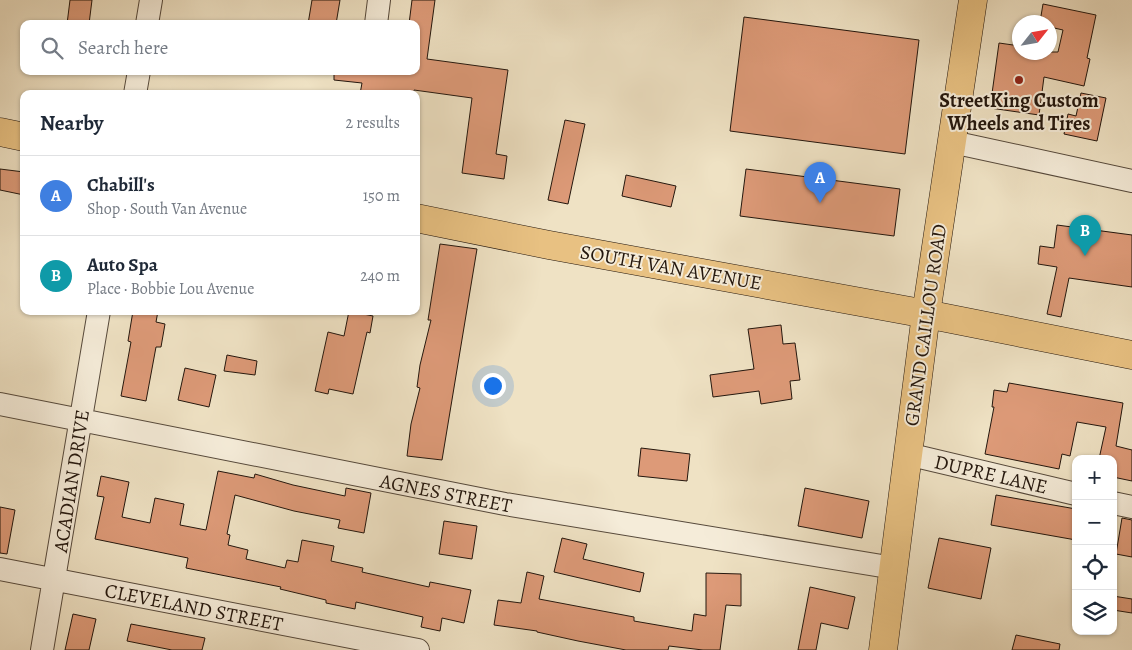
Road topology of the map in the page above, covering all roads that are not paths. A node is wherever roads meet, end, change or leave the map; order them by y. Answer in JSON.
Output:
{"nodes":[{"id":1,"x":151,"y":0,"type":"edge"},
{"id":2,"x":379,"y":0,"type":"edge"},
{"id":3,"x":973,"y":0,"type":"edge"},
{"id":4,"x":148,"y":20,"type":"edge"},
{"id":5,"x":376,"y":20,"type":"edge"},
{"id":6,"x":138,"y":75,"type":"edge"},
{"id":7,"x":136,"y":90,"type":"edge"},
{"id":8,"x":0,"y":132,"type":"edge"},
{"id":9,"x":20,"y":136,"type":"edge"},
{"id":10,"x":952,"y":142,"type":"junction"},
{"id":11,"x":1132,"y":181,"type":"edge"},
{"id":12,"x":420,"y":219,"type":"edge"},
{"id":13,"x":926,"y":314,"type":"junction"},
{"id":14,"x":98,"y":315,"type":"edge"},
{"id":15,"x":1132,"y":356,"type":"edge"},
{"id":16,"x":0,"y":404,"type":"edge"},
{"id":17,"x":81,"y":420,"type":"junction"},
{"id":18,"x":907,"y":454,"type":"junction"},
{"id":19,"x":1072,"y":493,"type":"edge"},
{"id":20,"x":1117,"y":503,"type":"edge"},
{"id":21,"x":1132,"y":507,"type":"edge"},
{"id":22,"x":894,"y":568,"type":"junction"},
{"id":23,"x":0,"y":569,"type":"edge"},
{"id":24,"x":55,"y":580,"type":"junction"},
{"id":25,"x":42,"y":650,"type":"edge"},
{"id":26,"x":418,"y":650,"type":"edge"},
{"id":27,"x":883,"y":650,"type":"edge"}],
"edges":[{"from":1,"to":4,"type":"street"},
{"from":2,"to":5,"type":"street"},
{"from":3,"to":10,"type":"main road","name":"GRAND CAILLOU ROAD"},
{"from":6,"to":7,"type":"street"},
{"from":8,"to":9,"type":"main road"},
{"from":10,"to":11,"type":"street"},
{"from":10,"to":13,"type":"main road","name":"GRAND CAILLOU ROAD"},
{"from":12,"to":13,"type":"main road","name":"SOUTH VAN AVENUE"},
{"from":13,"to":15,"type":"main road","name":"SOUTH VAN AVENUE"},
{"from":13,"to":18,"type":"main road","name":"GRAND CAILLOU ROAD"},
{"from":14,"to":17,"type":"street","name":"ACADIAN DRIVE"},
{"from":16,"to":17,"type":"street","name":"AGNES STREET"},
{"from":17,"to":22,"type":"street","name":"AGNES STREET"},
{"from":17,"to":24,"type":"street","name":"ACADIAN DRIVE"},
{"from":18,"to":19,"type":"street","name":"DUPRE LANE"},
{"from":18,"to":22,"type":"main road","name":"GRAND CAILLOU ROAD"},
{"from":20,"to":21,"type":"street"},
{"from":22,"to":27,"type":"main road","name":"GRAND CAILLOU ROAD"},
{"from":23,"to":24,"type":"street","name":"CLEVELAND STREET"},
{"from":24,"to":25,"type":"street","name":"ACADIAN DRIVE"},
{"from":24,"to":26,"type":"street","name":"CLEVELAND STREET"}]}
